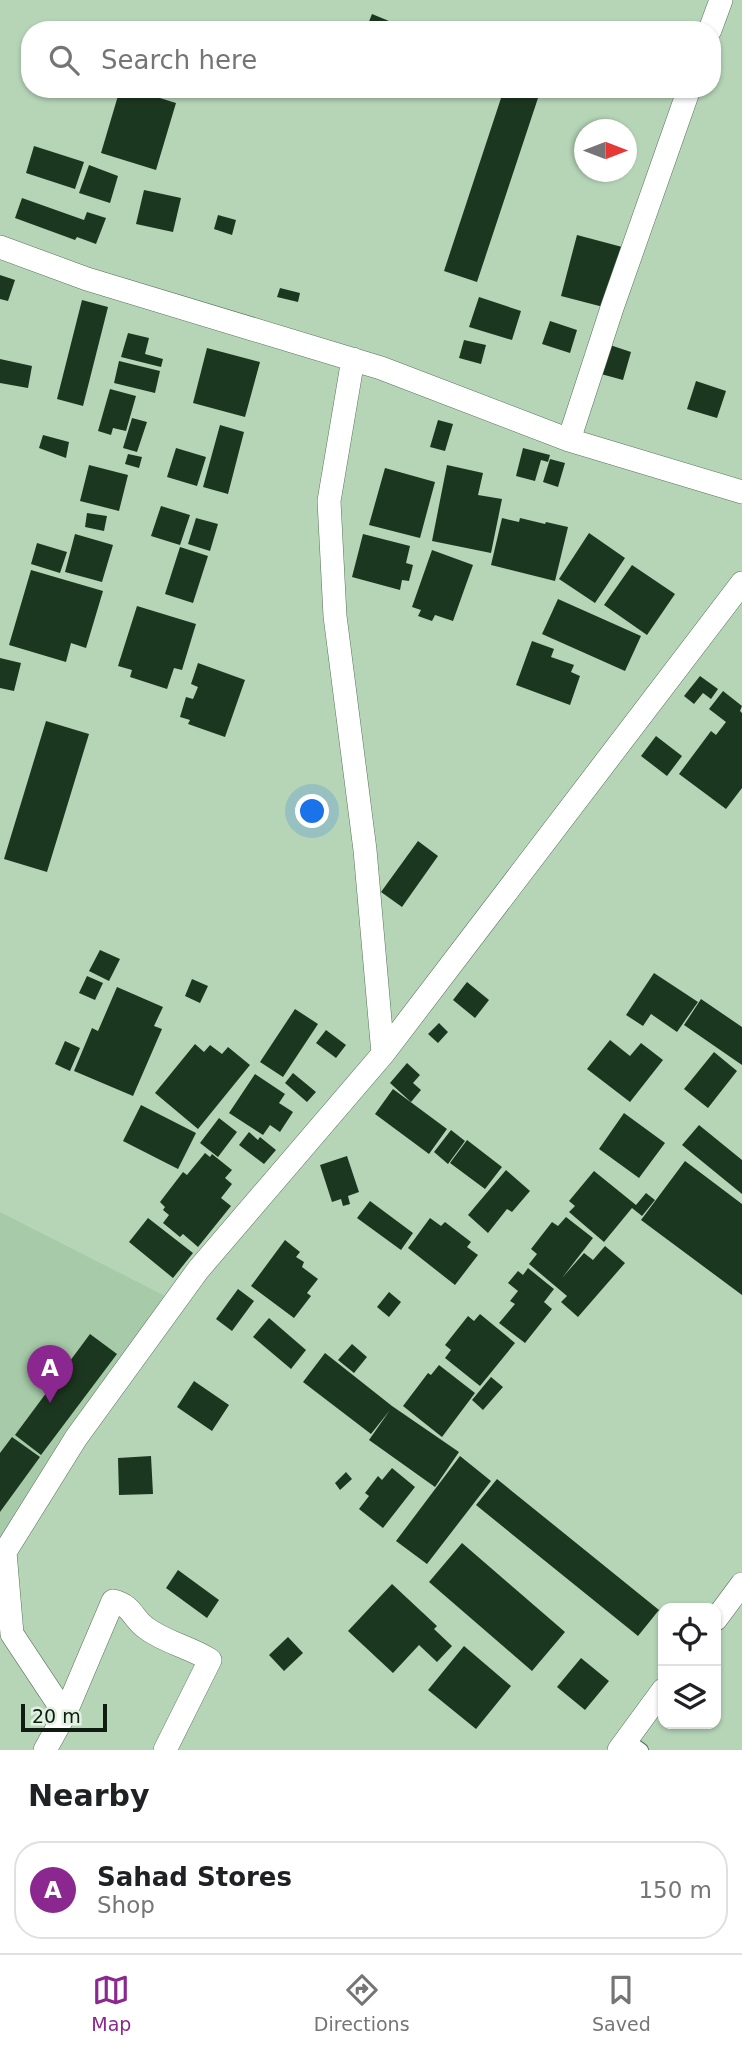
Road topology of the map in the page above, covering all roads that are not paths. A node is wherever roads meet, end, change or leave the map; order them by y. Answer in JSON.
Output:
{"nodes":[{"id":1,"x":720,"y":0,"type":"edge"},
{"id":2,"x":713,"y":21,"type":"edge"},
{"id":3,"x":686,"y":98,"type":"edge"},
{"id":4,"x":0,"y":247,"type":"edge"},
{"id":5,"x":353,"y":359,"type":"junction"},
{"id":6,"x":569,"y":440,"type":"junction"},
{"id":7,"x":742,"y":492,"type":"edge"},
{"id":8,"x":742,"y":583,"type":"edge"},
{"id":9,"x":383,"y":1054,"type":"junction"},
{"id":10,"x":742,"y":1584,"type":"edge"},
{"id":11,"x":721,"y":1612,"type":"edge"},
{"id":12,"x":658,"y":1698,"type":"edge"},
{"id":13,"x":65,"y":1714,"type":"junction"},
{"id":14,"x":630,"y":1746,"type":"edge"},
{"id":15,"x":45,"y":1750,"type":"edge"},
{"id":16,"x":165,"y":1750,"type":"edge"}],
"edges":[{"from":1,"to":2,"type":"street"},
{"from":3,"to":6,"type":"street"},
{"from":4,"to":5,"type":"street"},
{"from":5,"to":6,"type":"street"},
{"from":5,"to":9,"type":"street"},
{"from":6,"to":7,"type":"street"},
{"from":8,"to":9,"type":"street"},
{"from":9,"to":13,"type":"street"},
{"from":10,"to":11,"type":"street"},
{"from":12,"to":14,"type":"street"},
{"from":13,"to":15,"type":"street"},
{"from":13,"to":16,"type":"street"}]}
